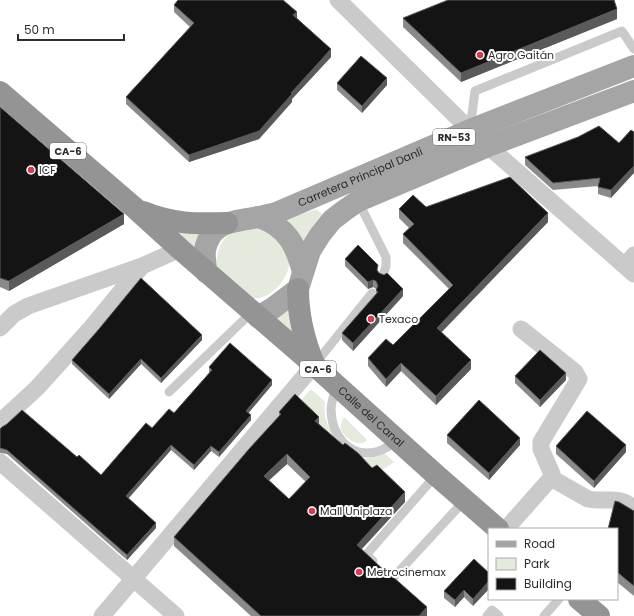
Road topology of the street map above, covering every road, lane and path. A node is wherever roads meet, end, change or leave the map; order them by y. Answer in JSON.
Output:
{"nodes":[{"id":1,"x":338,"y":0,"type":"edge"},
{"id":2,"x":634,"y":49,"type":"edge"},
{"id":3,"x":634,"y":66,"type":"edge"},
{"id":4,"x":634,"y":91,"type":"edge"},
{"id":5,"x":0,"y":92,"type":"edge"},
{"id":6,"x":470,"y":130,"type":"junction"},
{"id":7,"x":488,"y":146,"type":"junction"},
{"id":8,"x":358,"y":200,"type":"junction"},
{"id":9,"x":136,"y":209,"type":"junction"},
{"id":10,"x":259,"y":217,"type":"junction"},
{"id":11,"x":227,"y":222,"type":"junction"},
{"id":12,"x":180,"y":249,"type":"junction"},
{"id":13,"x":631,"y":265,"type":"edge"},
{"id":14,"x":142,"y":266,"type":"junction"},
{"id":15,"x":206,"y":272,"type":"junction"},
{"id":16,"x":383,"y":276,"type":"edge"},
{"id":17,"x":301,"y":281,"type":"junction"},
{"id":18,"x":372,"y":293,"type":"dead end"},
{"id":19,"x":255,"y":314,"type":"junction"},
{"id":20,"x":0,"y":328,"type":"edge"},
{"id":21,"x":521,"y":329,"type":"dead end"},
{"id":22,"x":314,"y":365,"type":"junction"},
{"id":23,"x":337,"y":386,"type":"junction"},
{"id":24,"x":169,"y":392,"type":"dead end"},
{"id":25,"x":0,"y":422,"type":"edge"},
{"id":26,"x":398,"y":441,"type":"junction"},
{"id":27,"x":0,"y":462,"type":"edge"},
{"id":28,"x":436,"y":475,"type":"junction"},
{"id":29,"x":551,"y":478,"type":"junction"},
{"id":30,"x":465,"y":500,"type":"junction"},
{"id":31,"x":634,"y":509,"type":"edge"},
{"id":32,"x":497,"y":528,"type":"edge"},
{"id":33,"x":507,"y":528,"type":"edge"},
{"id":34,"x":133,"y":579,"type":"junction"},
{"id":35,"x":559,"y":600,"type":"edge"},
{"id":36,"x":580,"y":600,"type":"edge"},
{"id":37,"x":102,"y":616,"type":"edge"},
{"id":38,"x":176,"y":616,"type":"edge"},
{"id":39,"x":487,"y":616,"type":"edge"},
{"id":40,"x":499,"y":616,"type":"edge"},
{"id":41,"x":544,"y":616,"type":"edge"},
{"id":42,"x":599,"y":616,"type":"edge"}],
"edges":[{"from":1,"to":6,"type":"street"},
{"from":2,"to":6,"type":"lane"},
{"from":3,"to":6,"type":"main road","name":"Carretera Principal Danli","number":"RN-53"},
{"from":4,"to":7,"type":"main road","name":"Carretera Principal Danli","number":"RN-53"},
{"from":5,"to":9,"type":"highway","number":"CA-6"},
{"from":6,"to":10,"type":"main road","name":"Carretera Principal Danli","number":"RN-53"},
{"from":7,"to":8,"type":"main road","name":"Carretera Principal Danli","number":"RN-53"},
{"from":7,"to":13,"type":"street"},
{"from":8,"to":16,"type":"lane"},
{"from":8,"to":17,"type":"main road","name":"Carretera Principal Danli","number":"RN-53"},
{"from":9,"to":11,"type":"highway"},
{"from":9,"to":12,"type":"highway","name":"Calle del Canal","number":"CA-6"},
{"from":10,"to":11,"type":"main road","name":"Carretera Principal Danli","number":"RN-53"},
{"from":10,"to":17,"type":"main road"},
{"from":11,"to":15,"type":"main road"},
{"from":12,"to":14,"type":"street"},
{"from":12,"to":15,"type":"highway","name":"Calle del Canal","number":"CA-6"},
{"from":14,"to":20,"type":"street"},
{"from":14,"to":25,"type":"street"},
{"from":15,"to":19,"type":"highway","name":"Calle del Canal","number":"CA-6"},
{"from":17,"to":19,"type":"main road"},
{"from":17,"to":22,"type":"highway"},
{"from":18,"to":22,"type":"lane"},
{"from":19,"to":22,"type":"highway","name":"Calle del Canal","number":"CA-6"},
{"from":19,"to":24,"type":"lane"},
{"from":21,"to":29,"type":"street"},
{"from":22,"to":23,"type":"highway","name":"Calle del Canal","number":"CA-6"},
{"from":22,"to":34,"type":"street"},
{"from":23,"to":26,"type":"highway","name":"Calle del Canal","number":"CA-6"},
{"from":23,"to":26,"type":"lane"},
{"from":26,"to":28,"type":"highway","name":"Calle del Canal","number":"CA-6"},
{"from":27,"to":34,"type":"street"},
{"from":28,"to":30,"type":"highway","name":"Calle del Canal","number":"CA-6"},
{"from":28,"to":30,"type":"lane"},
{"from":29,"to":31,"type":"street"},
{"from":29,"to":33,"type":"street"},
{"from":30,"to":32,"type":"highway","name":"Calle del Canal","number":"CA-6"},
{"from":34,"to":37,"type":"street"},
{"from":34,"to":38,"type":"street"},
{"from":35,"to":41,"type":"lane"},
{"from":36,"to":42,"type":"highway"},
{"from":39,"to":40,"type":"lane"}]}
